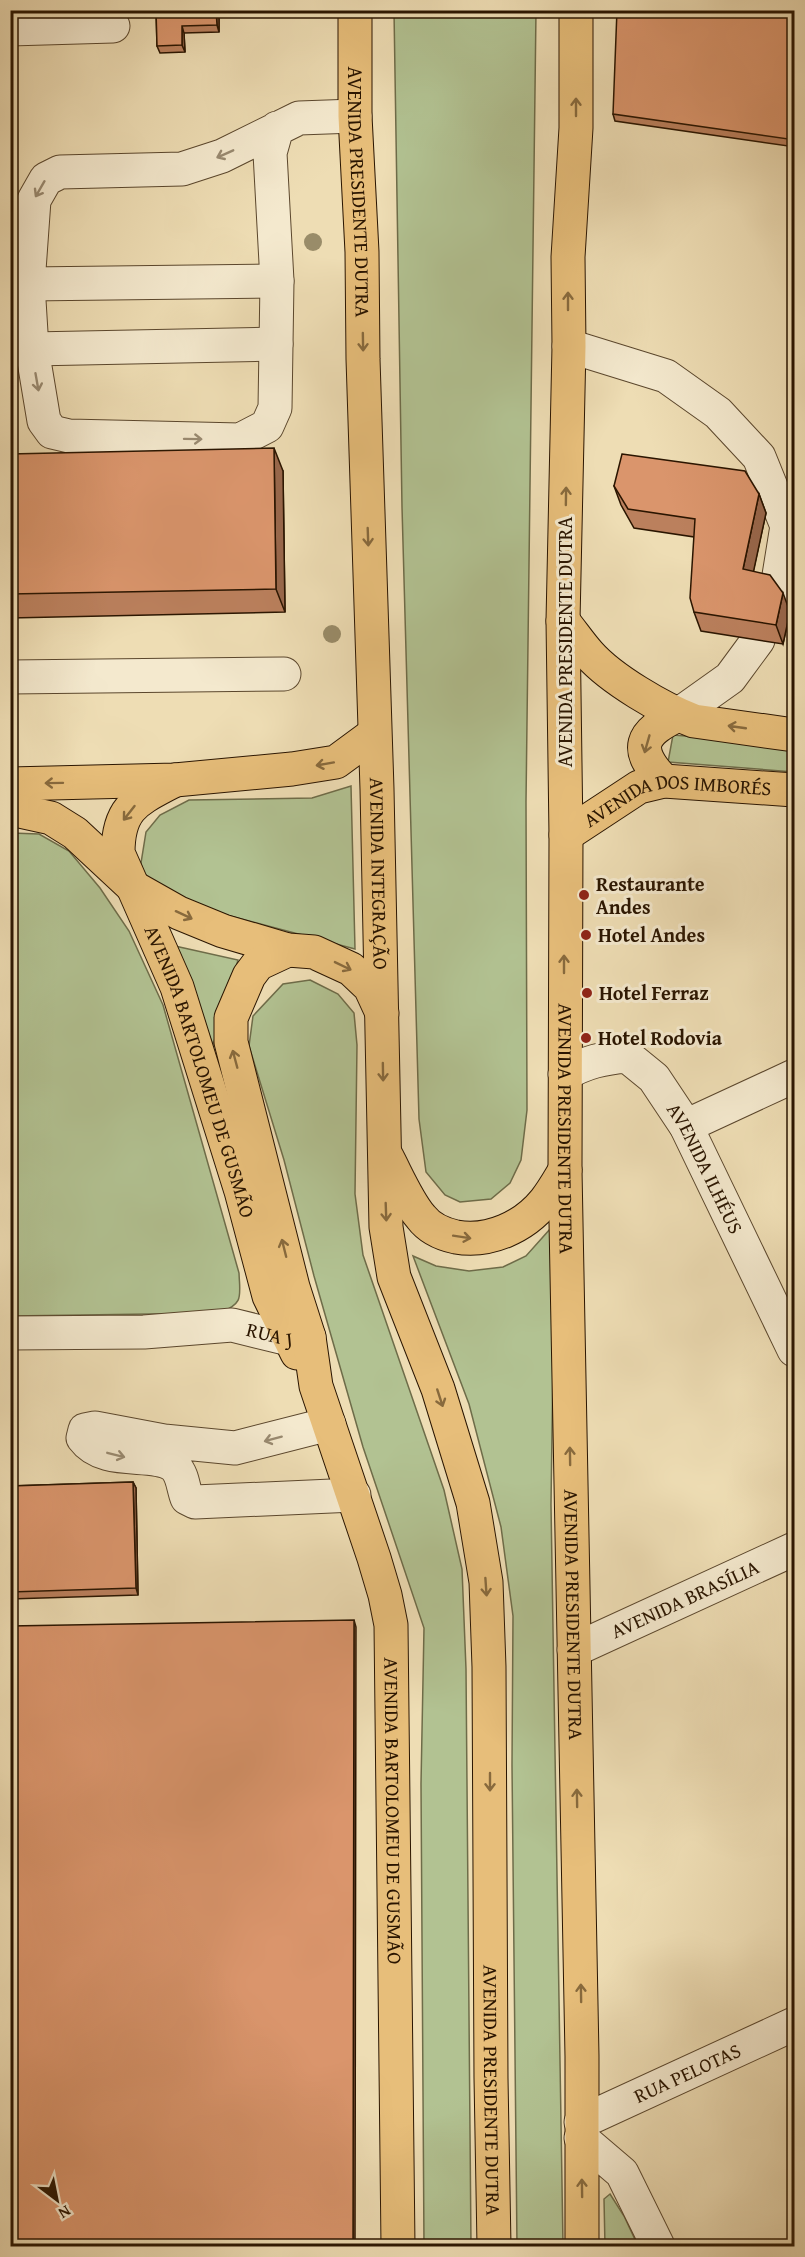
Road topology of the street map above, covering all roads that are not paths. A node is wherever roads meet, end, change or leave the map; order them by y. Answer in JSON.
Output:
{"nodes":[{"id":1,"x":355,"y":10,"type":"edge"},
{"id":2,"x":576,"y":10,"type":"edge"},
{"id":3,"x":113,"y":26,"type":"dead end"},
{"id":4,"x":10,"y":29,"type":"edge"},
{"id":5,"x":355,"y":116,"type":"junction"},
{"id":6,"x":278,"y":128,"type":"junction"},
{"id":7,"x":277,"y":281,"type":"junction"},
{"id":8,"x":28,"y":284,"type":"junction"},
{"id":9,"x":276,"y":344,"type":"junction"},
{"id":10,"x":569,"y":346,"type":"junction"},
{"id":11,"x":32,"y":349,"type":"junction"},
{"id":12,"x":776,"y":594,"type":"edge"},
{"id":13,"x":563,"y":621,"type":"junction"},
{"id":14,"x":758,"y":640,"type":"edge"},
{"id":15,"x":284,"y":674,"type":"dead end"},
{"id":16,"x":10,"y":677,"type":"edge"},
{"id":17,"x":678,"y":716,"type":"junction"},
{"id":18,"x":374,"y":734,"type":"junction"},
{"id":19,"x":795,"y":735,"type":"edge"},
{"id":20,"x":176,"y":780,"type":"junction"},
{"id":21,"x":664,"y":781,"type":"junction"},
{"id":22,"x":10,"y":784,"type":"edge"},
{"id":23,"x":795,"y":790,"type":"edge"},
{"id":24,"x":10,"y":809,"type":"edge"},
{"id":25,"x":566,"y":835,"type":"junction"},
{"id":26,"x":133,"y":887,"type":"junction"},
{"id":27,"x":288,"y":950,"type":"junction"},
{"id":28,"x":382,"y":1013,"type":"junction"},
{"id":29,"x":565,"y":1074,"type":"junction"},
{"id":30,"x":795,"y":1076,"type":"edge"},
{"id":31,"x":686,"y":1126,"type":"junction"},
{"id":32,"x":384,"y":1153,"type":"junction"},
{"id":33,"x":565,"y":1170,"type":"junction"},
{"id":34,"x":281,"y":1292,"type":"junction"},
{"id":35,"x":232,"y":1325,"type":"junction"},
{"id":36,"x":10,"y":1333,"type":"edge"},
{"id":37,"x":299,"y":1338,"type":"junction"},
{"id":38,"x":795,"y":1350,"type":"edge"},
{"id":39,"x":329,"y":1424,"type":"junction"},
{"id":40,"x":354,"y":1495,"type":"junction"},
{"id":41,"x":795,"y":1549,"type":"edge"},
{"id":42,"x":574,"y":1650,"type":"junction"},
{"id":43,"x":795,"y":2024,"type":"edge"},
{"id":44,"x":615,"y":2108,"type":"junction"},
{"id":45,"x":581,"y":2130,"type":"junction"},
{"id":46,"x":622,"y":2173,"type":"junction"},
{"id":47,"x":398,"y":2247,"type":"edge"},
{"id":48,"x":494,"y":2247,"type":"edge"},
{"id":49,"x":582,"y":2247,"type":"edge"},
{"id":50,"x":658,"y":2247,"type":"edge"}],
"edges":[{"from":1,"to":5,"type":"main road","name":"AVENIDA PRESIDENTE DUTRA"},
{"from":10,"to":2,"type":"main road","name":"AVENIDA PRESIDENTE DUTRA","one_way":true},
{"from":3,"to":4,"type":"street"},
{"from":5,"to":6,"type":"street"},
{"from":5,"to":18,"type":"main road","name":"AVENIDA PRESIDENTE DUTRA","one_way":true},
{"from":6,"to":7,"type":"street"},
{"from":6,"to":8,"type":"street","one_way":true},
{"from":7,"to":8,"type":"street"},
{"from":7,"to":9,"type":"street"},
{"from":8,"to":11,"type":"street"},
{"from":9,"to":11,"type":"street"},
{"from":11,"to":9,"type":"street","one_way":true},
{"from":10,"to":12,"type":"street"},
{"from":13,"to":10,"type":"main road","name":"AVENIDA PRESIDENTE DUTRA","one_way":true},
{"from":13,"to":17,"type":"main road"},
{"from":13,"to":25,"type":"main road","name":"AVENIDA PRESIDENTE DUTRA"},
{"from":14,"to":17,"type":"street"},
{"from":15,"to":16,"type":"street"},
{"from":19,"to":17,"type":"main road","one_way":true},
{"from":17,"to":21,"type":"main road","one_way":true},
{"from":18,"to":20,"type":"main road","one_way":true},
{"from":18,"to":28,"type":"main road","name":"AVENIDA INTEGRAÇÃO"},
{"from":20,"to":22,"type":"main road","one_way":true},
{"from":20,"to":26,"type":"main road","name":"AVENIDA BARTOLOMEU DE GUSMÃO","one_way":true},
{"from":21,"to":23,"type":"main road","name":"AVENIDA DOS IMBORÉS"},
{"from":21,"to":25,"type":"main road","name":"AVENIDA DOS IMBORÉS"},
{"from":24,"to":26,"type":"main road"},
{"from":29,"to":25,"type":"main road","name":"AVENIDA PRESIDENTE DUTRA","one_way":true},
{"from":26,"to":27,"type":"main road","one_way":true},
{"from":26,"to":34,"type":"main road","name":"AVENIDA BARTOLOMEU DE GUSMÃO"},
{"from":27,"to":28,"type":"main road","one_way":true},
{"from":34,"to":27,"type":"main road","name":"AVENIDA BARTOLOMEU DE GUSMÃO","one_way":true},
{"from":28,"to":32,"type":"main road","name":"AVENIDA PRESIDENTE DUTRA","one_way":true},
{"from":29,"to":31,"type":"street","name":"AVENIDA ILHÉUS"},
{"from":29,"to":33,"type":"main road","name":"AVENIDA PRESIDENTE DUTRA"},
{"from":30,"to":31,"type":"street"},
{"from":31,"to":38,"type":"street","name":"AVENIDA ILHÉUS"},
{"from":32,"to":33,"type":"main road","one_way":true},
{"from":32,"to":48,"type":"main road","name":"AVENIDA PRESIDENTE DUTRA","one_way":true},
{"from":42,"to":33,"type":"main road","name":"AVENIDA PRESIDENTE DUTRA","one_way":true},
{"from":34,"to":35,"type":"street","name":"RUA J"},
{"from":34,"to":37,"type":"main road","name":"AVENIDA BARTOLOMEU DE GUSMÃO"},
{"from":35,"to":36,"type":"street"},
{"from":35,"to":37,"type":"street","name":"RUA J"},
{"from":37,"to":39,"type":"main road","name":"AVENIDA BARTOLOMEU DE GUSMÃO"},
{"from":39,"to":40,"type":"main road","name":"AVENIDA BARTOLOMEU DE GUSMÃO"},
{"from":39,"to":40,"type":"street","one_way":true},
{"from":40,"to":47,"type":"main road","name":"AVENIDA BARTOLOMEU DE GUSMÃO"},
{"from":41,"to":42,"type":"street","name":"AVENIDA BRASÍLIA"},
{"from":45,"to":42,"type":"main road","name":"AVENIDA PRESIDENTE DUTRA","one_way":true},
{"from":43,"to":44,"type":"street","name":"RUA PELOTAS"},
{"from":44,"to":45,"type":"street","name":"RUA PELOTAS"},
{"from":44,"to":46,"type":"street"},
{"from":45,"to":46,"type":"street"},
{"from":49,"to":45,"type":"main road","name":"AVENIDA PRESIDENTE DUTRA","one_way":true},
{"from":46,"to":50,"type":"street"}]}
